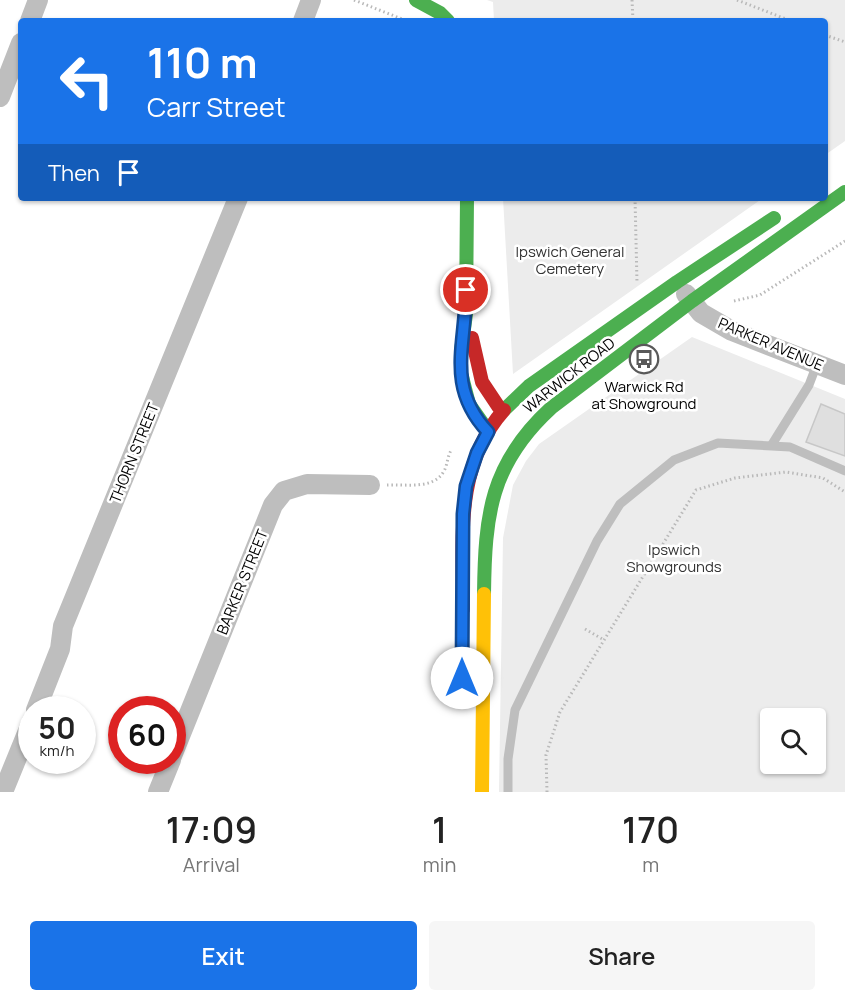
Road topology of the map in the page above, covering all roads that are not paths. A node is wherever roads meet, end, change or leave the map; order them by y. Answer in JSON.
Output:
{"nodes":[{"id":1,"x":38,"y":0,"type":"edge"},
{"id":2,"x":311,"y":0,"type":"edge"},
{"id":3,"x":416,"y":0,"type":"edge"},
{"id":4,"x":31,"y":18,"type":"edge"},
{"id":5,"x":304,"y":18,"type":"edge"},
{"id":6,"x":444,"y":18,"type":"edge"},
{"id":7,"x":18,"y":51,"type":"edge"},
{"id":8,"x":0,"y":97,"type":"edge"},
{"id":9,"x":845,"y":192,"type":"edge"},
{"id":10,"x":237,"y":201,"type":"edge"},
{"id":11,"x":467,"y":201,"type":"edge"},
{"id":12,"x":785,"y":211,"type":"dead end"},
{"id":13,"x":677,"y":282,"type":"junction"},
{"id":14,"x":692,"y":301,"type":"junction"},
{"id":15,"x":466,"y":313,"type":"junction"},
{"id":16,"x":817,"y":364,"type":"junction"},
{"id":17,"x":845,"y":375,"type":"edge"},
{"id":18,"x":504,"y":431,"type":"junction"},
{"id":19,"x":771,"y":446,"type":"junction"},
{"id":20,"x":845,"y":471,"type":"edge"},
{"id":21,"x":370,"y":485,"type":"road end"},
{"id":22,"x":463,"y":625,"type":"dead end"},
{"id":23,"x":42,"y":696,"type":"edge"},
{"id":24,"x":186,"y":721,"type":"edge"},
{"id":25,"x":18,"y":755,"type":"edge"},
{"id":26,"x":165,"y":774,"type":"edge"},
{"id":27,"x":3,"y":792,"type":"edge"},
{"id":28,"x":158,"y":792,"type":"edge"},
{"id":29,"x":482,"y":792,"type":"edge"},
{"id":30,"x":508,"y":792,"type":"edge"}],
"edges":[{"from":1,"to":4,"type":"street"},
{"from":2,"to":5,"type":"street"},
{"from":3,"to":6,"type":"main road"},
{"from":7,"to":8,"type":"street"},
{"from":9,"to":14,"type":"main road","name":"WARWICK ROAD"},
{"from":10,"to":23,"type":"street","name":"THORN STREET"},
{"from":11,"to":15,"type":"main road"},
{"from":12,"to":13,"type":"main road","name":"WARWICK ROAD"},
{"from":13,"to":14,"type":"street","name":"PARKER AVENUE"},
{"from":13,"to":18,"type":"main road","name":"WARWICK ROAD"},
{"from":14,"to":16,"type":"street","name":"PARKER AVENUE"},
{"from":14,"to":18,"type":"main road","name":"WARWICK ROAD"},
{"from":15,"to":18,"type":"main road"},
{"from":15,"to":18,"type":"main road"},
{"from":16,"to":17,"type":"street","name":"PARKER AVENUE"},
{"from":16,"to":19,"type":"lane"},
{"from":18,"to":22,"type":"main road","name":"WARWICK ROAD"},
{"from":18,"to":29,"type":"main road","name":"WARWICK ROAD"},
{"from":19,"to":20,"type":"lane"},
{"from":19,"to":30,"type":"lane"},
{"from":21,"to":24,"type":"street","name":"BARKER STREET"},
{"from":25,"to":27,"type":"street"},
{"from":26,"to":28,"type":"street"}]}
